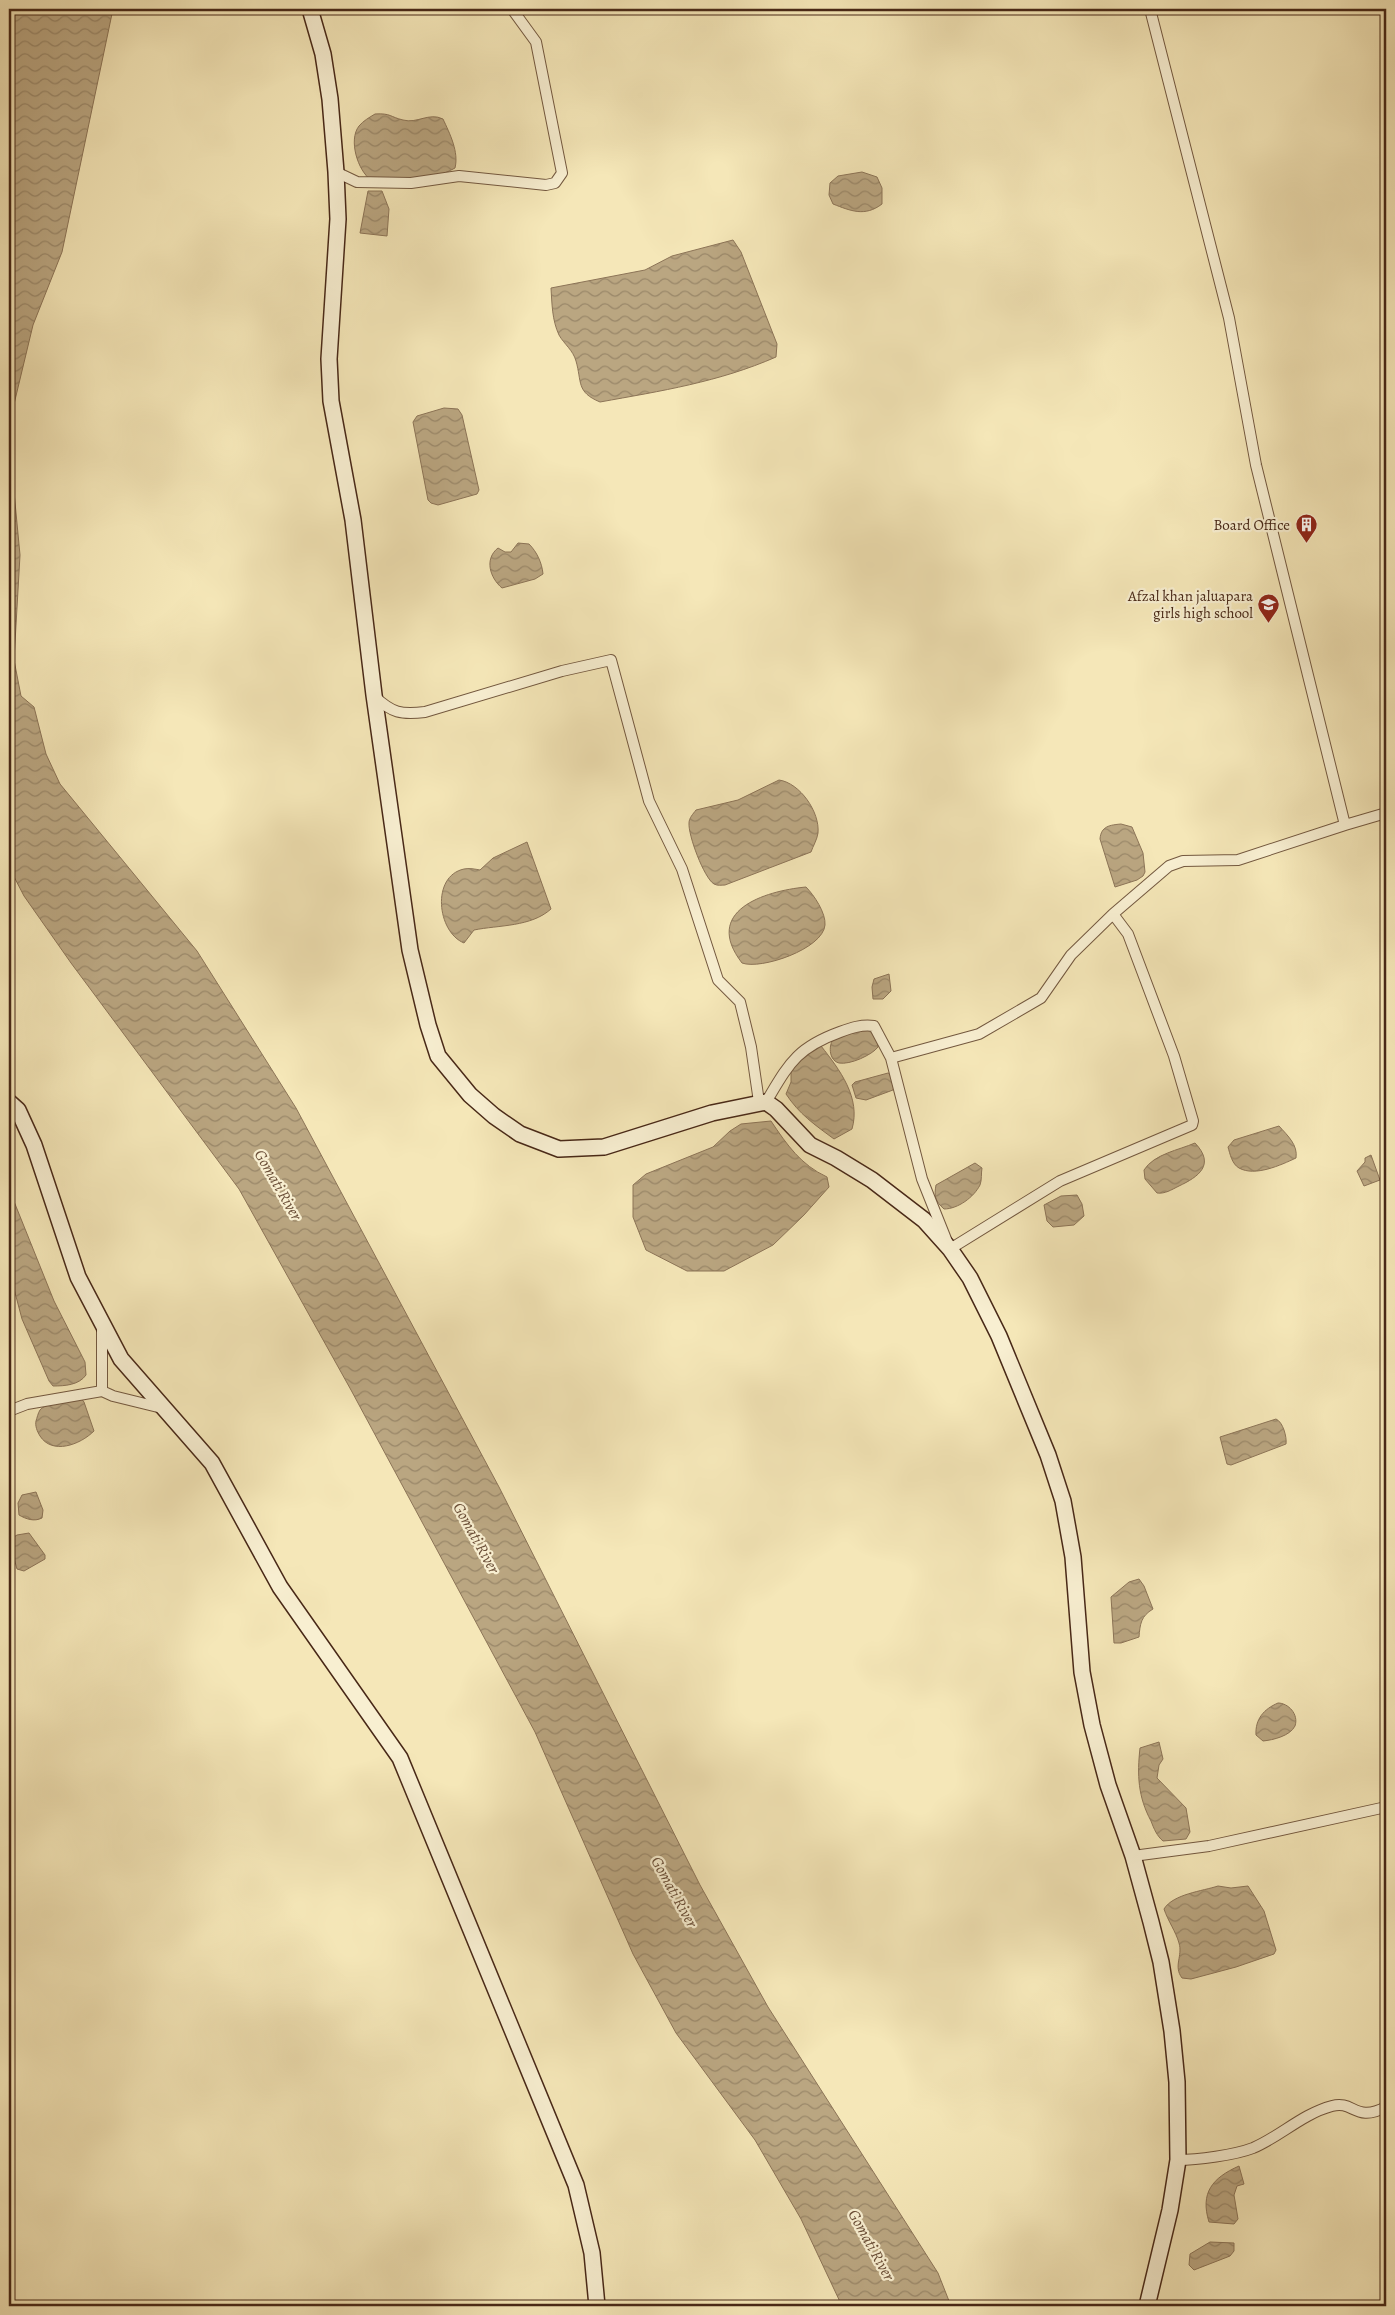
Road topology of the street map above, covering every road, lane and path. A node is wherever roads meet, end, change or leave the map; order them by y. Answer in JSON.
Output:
{"nodes":[{"id":1,"x":310,"y":9,"type":"edge"},
{"id":2,"x":512,"y":9,"type":"edge"},
{"id":3,"x":1150,"y":9,"type":"edge"},
{"id":4,"x":336,"y":172,"type":"junction"},
{"id":5,"x":374,"y":695,"type":"junction"},
{"id":6,"x":1386,"y":812,"type":"edge"},
{"id":7,"x":1345,"y":825,"type":"junction"},
{"id":8,"x":1113,"y":914,"type":"junction"},
{"id":9,"x":891,"y":1058,"type":"junction"},
{"id":10,"x":9,"y":1102,"type":"edge"},
{"id":11,"x":762,"y":1102,"type":"junction"},
{"id":12,"x":950,"y":1249,"type":"junction"},
{"id":13,"x":102,"y":1322,"type":"junction"},
{"id":14,"x":102,"y":1390,"type":"junction"},
{"id":15,"x":166,"y":1409,"type":"junction"},
{"id":16,"x":9,"y":1411,"type":"edge"},
{"id":17,"x":1386,"y":1807,"type":"edge"},
{"id":18,"x":1133,"y":1856,"type":"junction"},
{"id":19,"x":1386,"y":2106,"type":"edge"},
{"id":20,"x":1178,"y":2160,"type":"junction"},
{"id":21,"x":597,"y":2306,"type":"edge"},
{"id":22,"x":1147,"y":2306,"type":"edge"}],
"edges":[{"from":1,"to":4,"type":"main road"},
{"from":2,"to":4,"type":"street"},
{"from":3,"to":7,"type":"street"},
{"from":4,"to":5,"type":"main road"},
{"from":5,"to":11,"type":"street"},
{"from":5,"to":11,"type":"main road"},
{"from":6,"to":7,"type":"street"},
{"from":7,"to":8,"type":"street"},
{"from":8,"to":9,"type":"street"},
{"from":8,"to":12,"type":"street"},
{"from":9,"to":11,"type":"street"},
{"from":9,"to":12,"type":"street"},
{"from":10,"to":13,"type":"main road"},
{"from":11,"to":12,"type":"main road"},
{"from":12,"to":18,"type":"main road"},
{"from":13,"to":14,"type":"street"},
{"from":13,"to":15,"type":"main road"},
{"from":14,"to":15,"type":"street"},
{"from":14,"to":16,"type":"street"},
{"from":15,"to":21,"type":"main road"},
{"from":17,"to":18,"type":"street"},
{"from":18,"to":20,"type":"main road"},
{"from":19,"to":20,"type":"street"},
{"from":20,"to":22,"type":"main road"}]}
